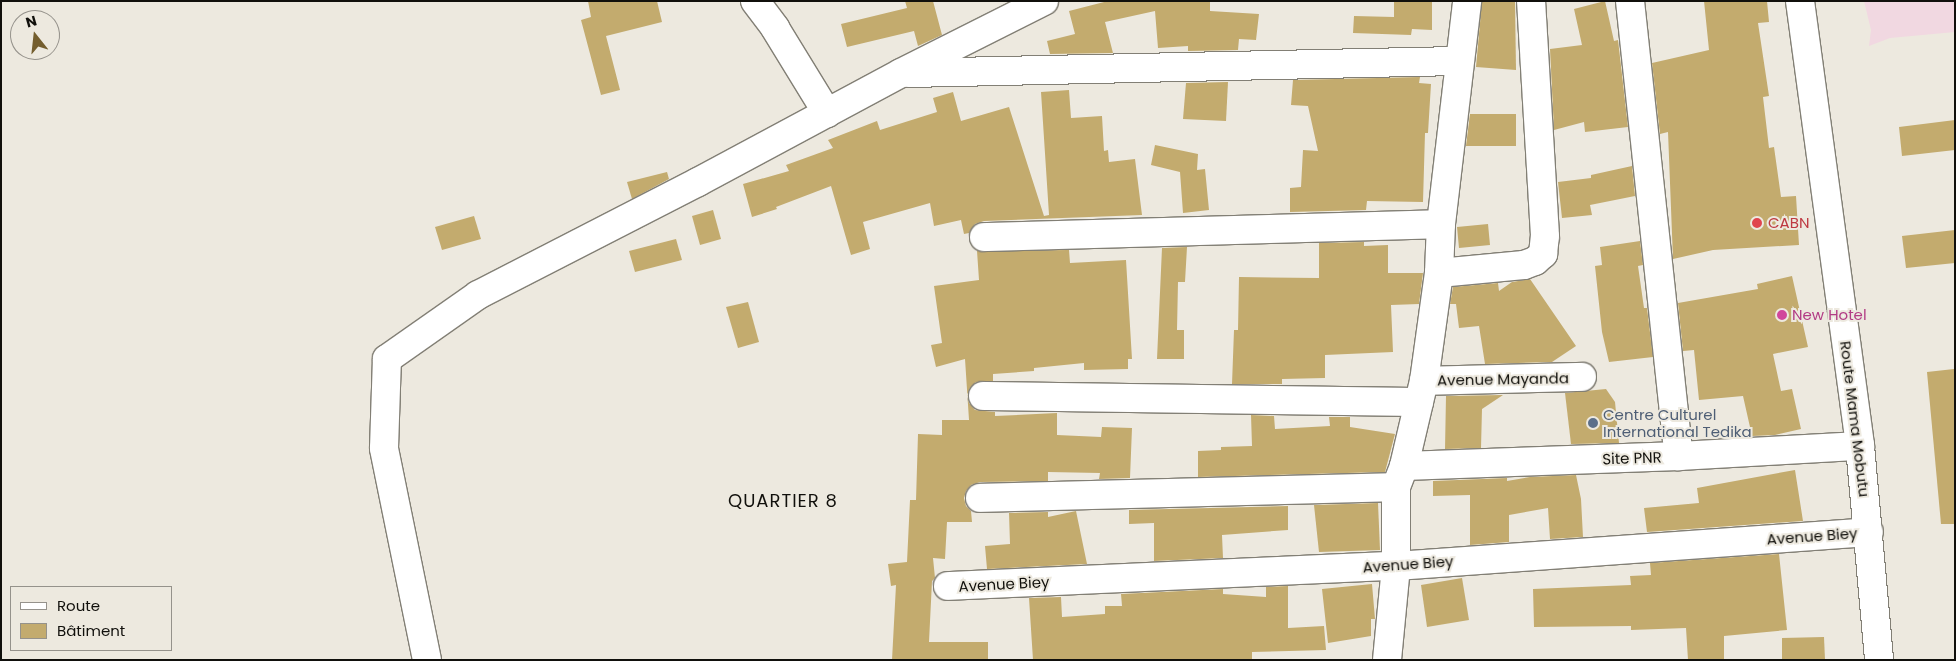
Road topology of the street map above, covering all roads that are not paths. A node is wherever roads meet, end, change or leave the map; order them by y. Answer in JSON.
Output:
{"nodes":[{"id":1,"x":755,"y":1,"type":"edge"},
{"id":2,"x":1044,"y":1,"type":"edge"},
{"id":3,"x":1467,"y":1,"type":"edge"},
{"id":4,"x":1531,"y":1,"type":"edge"},
{"id":5,"x":1630,"y":1,"type":"edge"},
{"id":6,"x":1800,"y":1,"type":"edge"},
{"id":7,"x":1458,"y":61,"type":"junction"},
{"id":8,"x":901,"y":73,"type":"junction"},
{"id":9,"x":827,"y":113,"type":"junction"},
{"id":10,"x":1442,"y":224,"type":"junction"},
{"id":11,"x":984,"y":236,"type":"dead end"},
{"id":12,"x":1439,"y":273,"type":"junction"},
{"id":13,"x":1582,"y":377,"type":"dead end"},
{"id":14,"x":1421,"y":391,"type":"junction"},
{"id":15,"x":983,"y":396,"type":"dead end"},
{"id":16,"x":1860,"y":446,"type":"junction"},
{"id":17,"x":1679,"y":456,"type":"junction"},
{"id":18,"x":1400,"y":477,"type":"junction"},
{"id":19,"x":980,"y":498,"type":"dead end"},
{"id":20,"x":1869,"y":532,"type":"junction"},
{"id":21,"x":1396,"y":566,"type":"junction"},
{"id":22,"x":948,"y":586,"type":"dead end"},
{"id":23,"x":427,"y":660,"type":"edge"},
{"id":24,"x":1387,"y":660,"type":"edge"},
{"id":25,"x":1879,"y":660,"type":"edge"}],
"edges":[{"from":1,"to":9,"type":"street"},
{"from":2,"to":8,"type":"street"},
{"from":3,"to":7,"type":"street"},
{"from":4,"to":12,"type":"street"},
{"from":5,"to":17,"type":"street"},
{"from":6,"to":16,"type":"street","name":"Route Mama Mobutu"},
{"from":7,"to":8,"type":"street"},
{"from":7,"to":10,"type":"street"},
{"from":8,"to":9,"type":"street"},
{"from":9,"to":23,"type":"street"},
{"from":10,"to":11,"type":"street"},
{"from":10,"to":12,"type":"street"},
{"from":12,"to":14,"type":"street"},
{"from":13,"to":14,"type":"street","name":"Avenue Mayanda"},
{"from":14,"to":15,"type":"street","name":"Avenue Mayanda"},
{"from":14,"to":18,"type":"street"},
{"from":16,"to":17,"type":"street","name":"Site PNR"},
{"from":16,"to":20,"type":"street","name":"Route Mama Mobutu"},
{"from":17,"to":18,"type":"street","name":"Site PNR"},
{"from":18,"to":19,"type":"street","name":"Site PNR"},
{"from":18,"to":21,"type":"street"},
{"from":20,"to":21,"type":"street","name":"Avenue Biey"},
{"from":20,"to":25,"type":"street","name":"Route Mama Mobutu"},
{"from":21,"to":22,"type":"street","name":"Avenue Biey"},
{"from":21,"to":24,"type":"street"}]}
